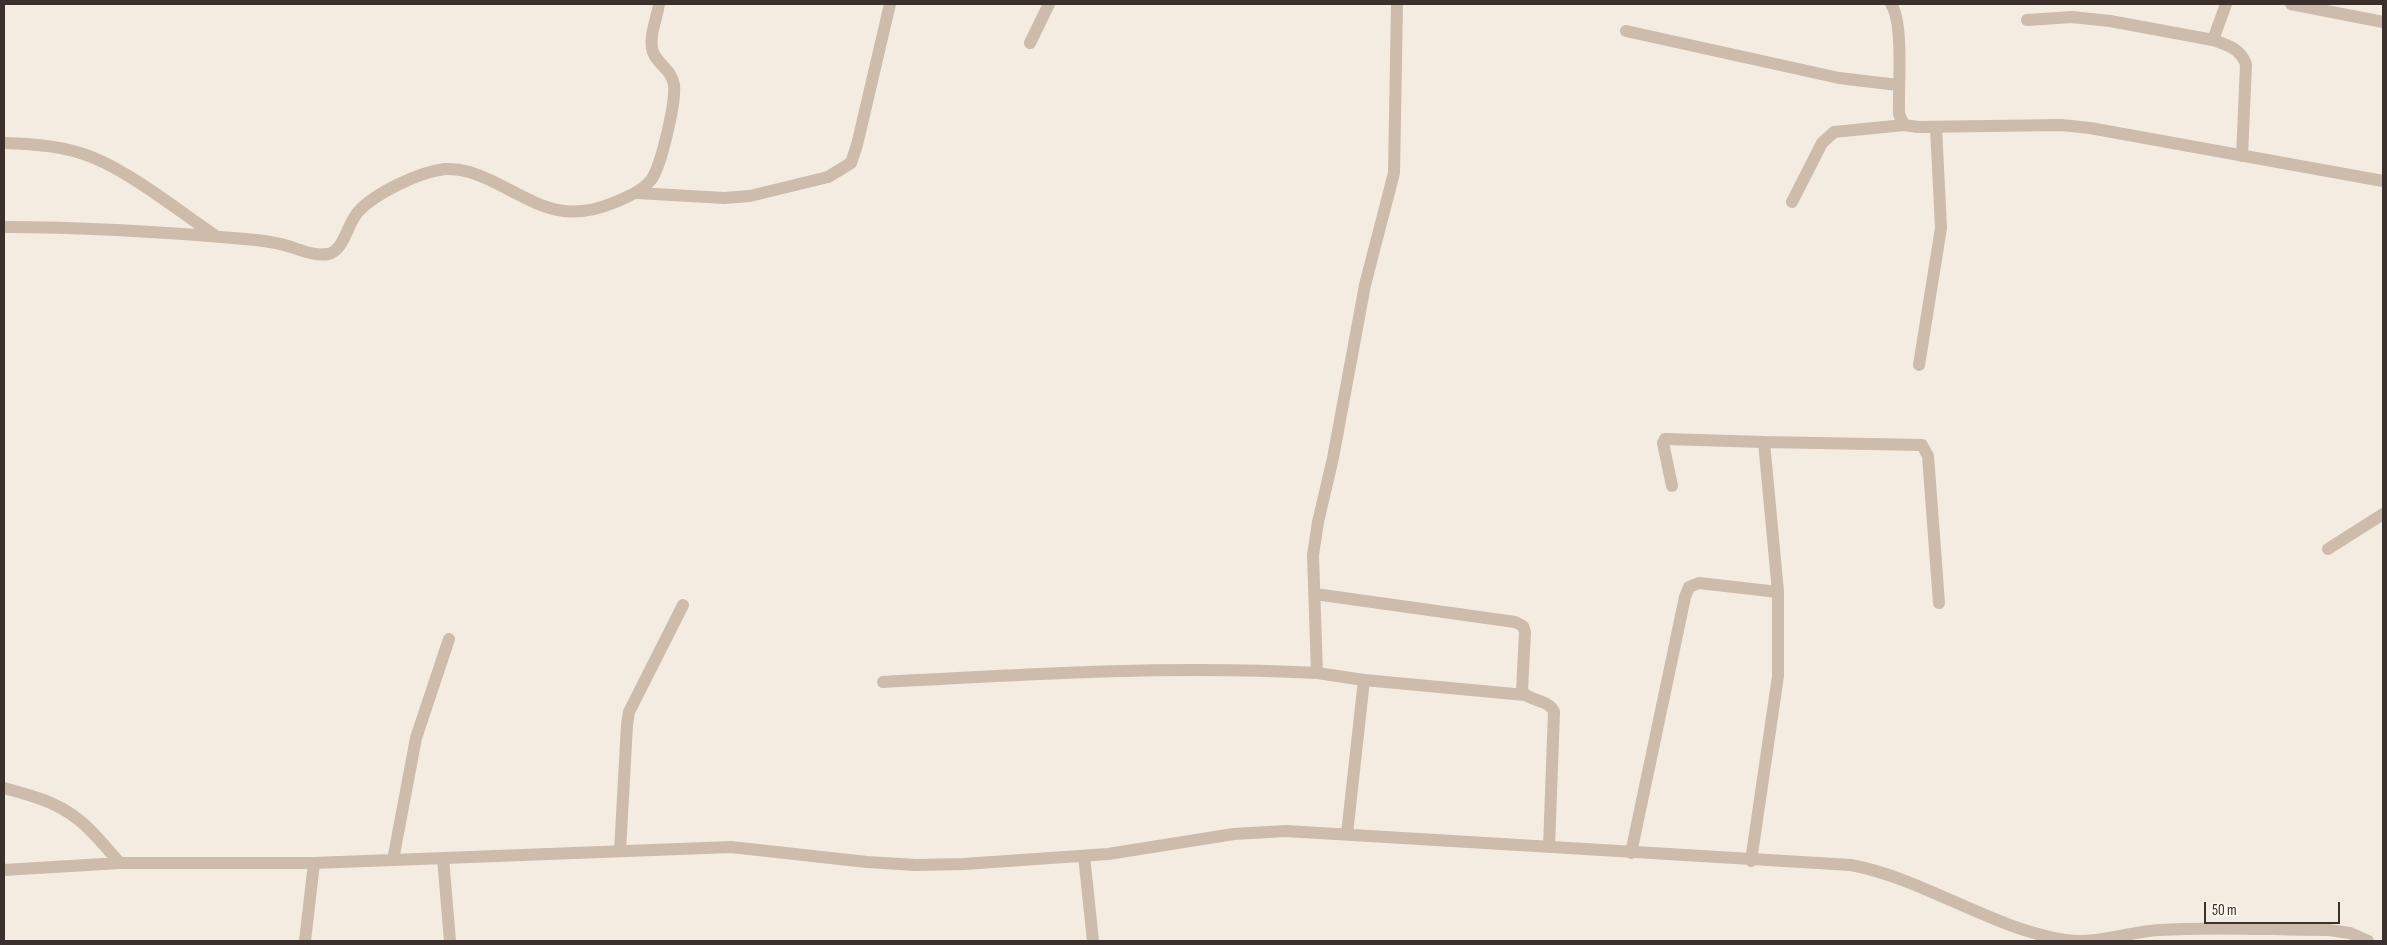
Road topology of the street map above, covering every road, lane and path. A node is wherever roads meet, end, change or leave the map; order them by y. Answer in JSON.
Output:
{"nodes":[{"id":1,"x":659,"y":4,"type":"edge"},
{"id":2,"x":890,"y":4,"type":"edge"},
{"id":3,"x":1048,"y":4,"type":"edge"},
{"id":4,"x":1397,"y":4,"type":"edge"},
{"id":5,"x":1892,"y":4,"type":"edge"},
{"id":6,"x":2226,"y":4,"type":"edge"},
{"id":7,"x":2291,"y":4,"type":"edge"},
{"id":8,"x":2028,"y":20,"type":"dead end"},
{"id":9,"x":2383,"y":22,"type":"edge"},
{"id":10,"x":1626,"y":31,"type":"dead end"},
{"id":11,"x":2213,"y":40,"type":"junction"},
{"id":12,"x":1030,"y":43,"type":"dead end"},
{"id":13,"x":1898,"y":85,"type":"junction"},
{"id":14,"x":1904,"y":125,"type":"junction"},
{"id":15,"x":1936,"y":127,"type":"junction"},
{"id":16,"x":4,"y":143,"type":"edge"},
{"id":17,"x":2242,"y":156,"type":"junction"},
{"id":18,"x":2383,"y":181,"type":"edge"},
{"id":19,"x":637,"y":193,"type":"junction"},
{"id":20,"x":1792,"y":202,"type":"dead end"},
{"id":21,"x":4,"y":227,"type":"edge"},
{"id":22,"x":218,"y":237,"type":"junction"},
{"id":23,"x":1919,"y":365,"type":"dead end"},
{"id":24,"x":1764,"y":442,"type":"junction"},
{"id":25,"x":1672,"y":486,"type":"dead end"},
{"id":26,"x":2383,"y":514,"type":"edge"},
{"id":27,"x":2328,"y":549,"type":"dead end"},
{"id":28,"x":1778,"y":592,"type":"junction"},
{"id":29,"x":1315,"y":594,"type":"junction"},
{"id":30,"x":1939,"y":603,"type":"dead end"},
{"id":31,"x":683,"y":605,"type":"dead end"},
{"id":32,"x":449,"y":639,"type":"dead end"},
{"id":33,"x":1317,"y":673,"type":"junction"},
{"id":34,"x":1364,"y":680,"type":"junction"},
{"id":35,"x":883,"y":682,"type":"dead end"},
{"id":36,"x":1525,"y":695,"type":"junction"},
{"id":37,"x":4,"y":788,"type":"edge"},
{"id":38,"x":1347,"y":834,"type":"junction"},
{"id":39,"x":1549,"y":848,"type":"junction"},
{"id":40,"x":620,"y":851,"type":"junction"},
{"id":41,"x":1630,"y":853,"type":"junction"},
{"id":42,"x":1084,"y":856,"type":"junction"},
{"id":43,"x":443,"y":858,"type":"junction"},
{"id":44,"x":393,"y":860,"type":"junction"},
{"id":45,"x":1750,"y":861,"type":"junction"},
{"id":46,"x":120,"y":863,"type":"junction"},
{"id":47,"x":314,"y":863,"type":"junction"},
{"id":48,"x":4,"y":870,"type":"edge"},
{"id":49,"x":2130,"y":937,"type":"edge"},
{"id":50,"x":305,"y":941,"type":"edge"},
{"id":51,"x":450,"y":941,"type":"edge"},
{"id":52,"x":1093,"y":941,"type":"edge"},
{"id":53,"x":2368,"y":941,"type":"edge"}],
"edges":[{"from":1,"to":19,"type":"street"},
{"from":2,"to":19,"type":"street"},
{"from":3,"to":12,"type":"street"},
{"from":4,"to":29,"type":"street"},
{"from":5,"to":13,"type":"street"},
{"from":6,"to":11,"type":"street"},
{"from":7,"to":9,"type":"street"},
{"from":8,"to":11,"type":"street"},
{"from":10,"to":13,"type":"street"},
{"from":11,"to":17,"type":"street"},
{"from":13,"to":14,"type":"street"},
{"from":14,"to":15,"type":"street"},
{"from":14,"to":20,"type":"street"},
{"from":15,"to":17,"type":"street"},
{"from":15,"to":23,"type":"street"},
{"from":16,"to":22,"type":"street"},
{"from":17,"to":18,"type":"street"},
{"from":19,"to":22,"type":"street"},
{"from":21,"to":22,"type":"street"},
{"from":24,"to":25,"type":"street"},
{"from":24,"to":28,"type":"street"},
{"from":24,"to":30,"type":"street"},
{"from":26,"to":27,"type":"street"},
{"from":28,"to":41,"type":"street"},
{"from":28,"to":45,"type":"street"},
{"from":29,"to":33,"type":"street"},
{"from":29,"to":36,"type":"street"},
{"from":31,"to":40,"type":"street"},
{"from":32,"to":44,"type":"street"},
{"from":33,"to":34,"type":"street"},
{"from":33,"to":35,"type":"street"},
{"from":34,"to":36,"type":"street"},
{"from":34,"to":38,"type":"street"},
{"from":36,"to":39,"type":"street"},
{"from":37,"to":46,"type":"street"},
{"from":38,"to":39,"type":"street"},
{"from":38,"to":42,"type":"street"},
{"from":39,"to":41,"type":"street"},
{"from":40,"to":42,"type":"street"},
{"from":40,"to":43,"type":"street"},
{"from":41,"to":45,"type":"street"},
{"from":42,"to":52,"type":"street"},
{"from":43,"to":44,"type":"street"},
{"from":43,"to":51,"type":"street"},
{"from":44,"to":47,"type":"street"},
{"from":45,"to":49,"type":"street"},
{"from":46,"to":47,"type":"street"},
{"from":46,"to":48,"type":"street"},
{"from":47,"to":50,"type":"street"},
{"from":49,"to":53,"type":"street"}]}
